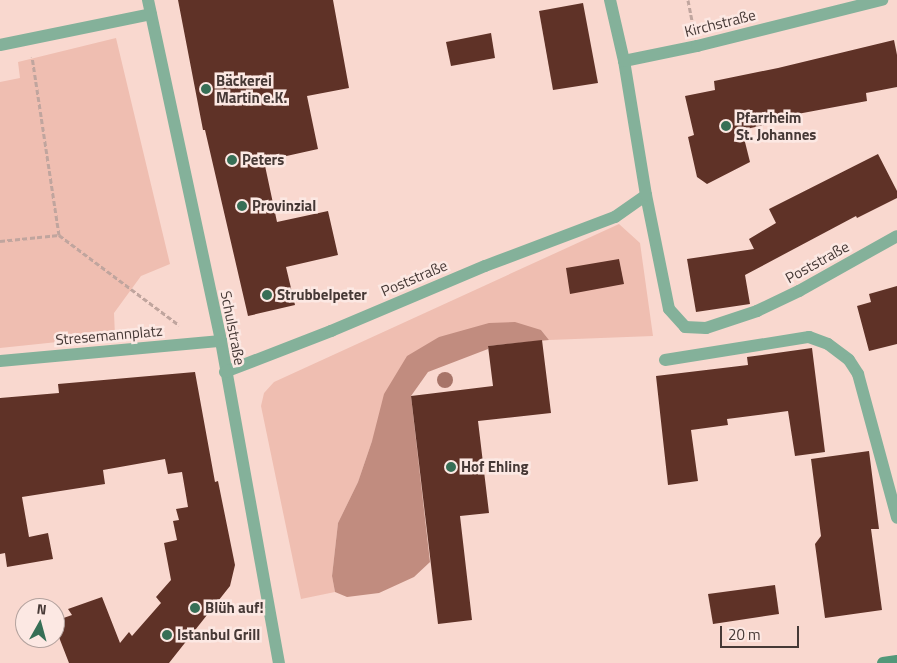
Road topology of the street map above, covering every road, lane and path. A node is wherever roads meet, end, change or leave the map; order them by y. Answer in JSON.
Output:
{"nodes":[{"id":1,"x":148,"y":0,"type":"edge"},
{"id":2,"x":610,"y":0,"type":"edge"},
{"id":3,"x":688,"y":0,"type":"edge"},
{"id":4,"x":882,"y":0,"type":"edge"},
{"id":5,"x":151,"y":14,"type":"junction"},
{"id":6,"x":30,"y":39,"type":"junction"},
{"id":7,"x":0,"y":45,"type":"edge"},
{"id":8,"x":697,"y":46,"type":"junction"},
{"id":9,"x":624,"y":61,"type":"junction"},
{"id":10,"x":646,"y":195,"type":"junction"},
{"id":11,"x":59,"y":235,"type":"junction"},
{"id":12,"x":897,"y":236,"type":"edge"},
{"id":13,"x":0,"y":241,"type":"edge"},
{"id":14,"x":184,"y":329,"type":"dead end"},
{"id":15,"x":221,"y":341,"type":"junction"},
{"id":16,"x":664,"y":360,"type":"dead end"},
{"id":17,"x":0,"y":361,"type":"edge"},
{"id":18,"x":225,"y":372,"type":"junction"},
{"id":19,"x":897,"y":518,"type":"edge"},
{"id":20,"x":897,"y":661,"type":"edge"},
{"id":21,"x":279,"y":663,"type":"edge"},
{"id":22,"x":883,"y":663,"type":"edge"}],
"edges":[{"from":1,"to":5,"type":"street","name":"Schulstraße"},
{"from":2,"to":9,"type":"street"},
{"from":3,"to":8,"type":"path"},
{"from":4,"to":8,"type":"street","name":"Kirchstraße"},
{"from":5,"to":6,"type":"street"},
{"from":5,"to":15,"type":"street","name":"Schulstraße"},
{"from":6,"to":7,"type":"street"},
{"from":6,"to":11,"type":"path"},
{"from":8,"to":9,"type":"street","name":"Kirchstraße"},
{"from":9,"to":10,"type":"street"},
{"from":10,"to":12,"type":"street","name":"Poststraße"},
{"from":10,"to":18,"type":"street","name":"Poststraße"},
{"from":11,"to":13,"type":"path"},
{"from":11,"to":14,"type":"path"},
{"from":15,"to":17,"type":"street","name":"Stresemannplatz"},
{"from":15,"to":18,"type":"street","name":"Schulstraße"},
{"from":16,"to":19,"type":"street"},
{"from":18,"to":21,"type":"street","name":"Schulstraße"},
{"from":20,"to":22,"type":"street"}]}
